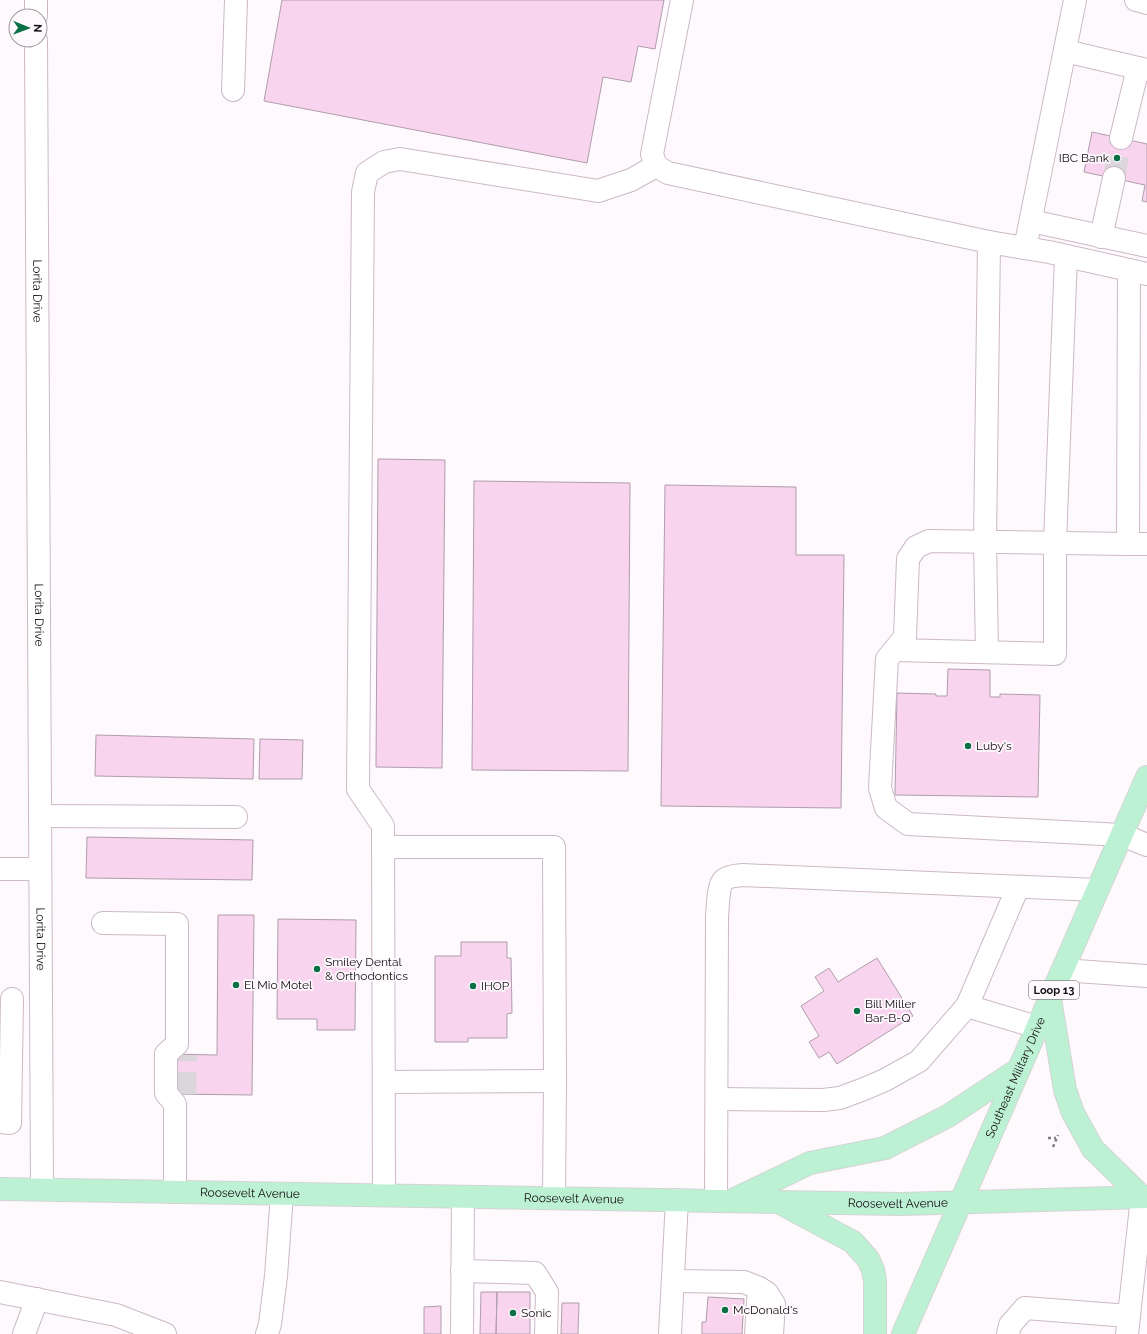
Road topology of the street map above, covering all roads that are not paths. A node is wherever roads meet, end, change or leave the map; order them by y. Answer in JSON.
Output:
{"nodes":[{"id":1,"x":236,"y":0,"type":"edge"},
{"id":2,"x":682,"y":0,"type":"edge"},
{"id":3,"x":1075,"y":0,"type":"edge"},
{"id":4,"x":1136,"y":0,"type":"edge"},
{"id":5,"x":1147,"y":3,"type":"edge"},
{"id":6,"x":36,"y":48,"type":"edge"},
{"id":7,"x":1065,"y":51,"type":"junction"},
{"id":8,"x":1142,"y":69,"type":"edge"},
{"id":9,"x":233,"y":90,"type":"dead end"},
{"id":10,"x":1121,"y":138,"type":"tunnel mouth"},
{"id":11,"x":656,"y":166,"type":"junction"},
{"id":12,"x":1114,"y":178,"type":"tunnel mouth"},
{"id":13,"x":1030,"y":221,"type":"junction"},
{"id":14,"x":1101,"y":236,"type":"junction"},
{"id":15,"x":989,"y":242,"type":"junction"},
{"id":16,"x":1147,"y":246,"type":"edge"},
{"id":17,"x":1025,"y":248,"type":"junction"},
{"id":18,"x":1066,"y":256,"type":"junction"},
{"id":19,"x":1138,"y":272,"type":"edge"},
{"id":20,"x":985,"y":542,"type":"junction"},
{"id":21,"x":1055,"y":543,"type":"junction"},
{"id":22,"x":1138,"y":544,"type":"edge"},
{"id":23,"x":894,"y":650,"type":"junction"},
{"id":24,"x":987,"y":652,"type":"junction"},
{"id":25,"x":1147,"y":777,"type":"edge"},
{"id":26,"x":40,"y":816,"type":"junction"},
{"id":27,"x":236,"y":817,"type":"dead end"},
{"id":28,"x":1122,"y":835,"type":"junction"},
{"id":29,"x":1147,"y":845,"type":"edge"},
{"id":30,"x":383,"y":847,"type":"junction"},
{"id":31,"x":0,"y":869,"type":"edge"},
{"id":32,"x":40,"y":869,"type":"junction"},
{"id":33,"x":1018,"y":887,"type":"junction"},
{"id":34,"x":1097,"y":890,"type":"junction"},
{"id":35,"x":103,"y":923,"type":"dead end"},
{"id":36,"x":1063,"y":970,"type":"junction"},
{"id":37,"x":1147,"y":976,"type":"edge"},
{"id":38,"x":41,"y":998,"type":"junction"},
{"id":39,"x":6,"y":999,"type":"edge"},
{"id":40,"x":1050,"y":999,"type":"junction"},
{"id":41,"x":967,"y":1006,"type":"junction"},
{"id":42,"x":1037,"y":1028,"type":"junction"},
{"id":43,"x":1019,"y":1069,"type":"junction"},
{"id":44,"x":384,"y":1082,"type":"junction"},
{"id":45,"x":555,"y":1082,"type":"junction"},
{"id":46,"x":717,"y":1099,"type":"junction"},
{"id":47,"x":0,"y":1122,"type":"edge"},
{"id":48,"x":0,"y":1189,"type":"edge"},
{"id":49,"x":42,"y":1189,"type":"junction"},
{"id":50,"x":175,"y":1192,"type":"junction"},
{"id":51,"x":282,"y":1194,"type":"junction"},
{"id":52,"x":384,"y":1195,"type":"junction"},
{"id":53,"x":463,"y":1197,"type":"junction"},
{"id":54,"x":1144,"y":1197,"type":"edge"},
{"id":55,"x":554,"y":1198,"type":"junction"},
{"id":56,"x":677,"y":1200,"type":"junction"},
{"id":57,"x":724,"y":1201,"type":"junction"},
{"id":58,"x":779,"y":1202,"type":"junction"},
{"id":59,"x":960,"y":1203,"type":"junction"},
{"id":60,"x":462,"y":1271,"type":"junction"},
{"id":61,"x":534,"y":1273,"type":"junction"},
{"id":62,"x":673,"y":1281,"type":"junction"},
{"id":63,"x":759,"y":1288,"type":"junction"},
{"id":64,"x":0,"y":1292,"type":"edge"},
{"id":65,"x":37,"y":1299,"type":"junction"},
{"id":66,"x":1128,"y":1325,"type":"edge"},
{"id":67,"x":24,"y":1334,"type":"edge"},
{"id":68,"x":165,"y":1334,"type":"edge"},
{"id":69,"x":267,"y":1334,"type":"edge"},
{"id":70,"x":462,"y":1334,"type":"edge"},
{"id":71,"x":533,"y":1334,"type":"edge"},
{"id":72,"x":546,"y":1334,"type":"edge"},
{"id":73,"x":670,"y":1334,"type":"edge"},
{"id":74,"x":756,"y":1334,"type":"edge"},
{"id":75,"x":772,"y":1334,"type":"edge"},
{"id":76,"x":875,"y":1334,"type":"edge"},
{"id":77,"x":903,"y":1334,"type":"edge"},
{"id":78,"x":1008,"y":1334,"type":"edge"}],
"edges":[{"from":1,"to":9,"type":"street"},
{"from":2,"to":11,"type":"street"},
{"from":3,"to":7,"type":"street"},
{"from":4,"to":5,"type":"street"},
{"from":6,"to":26,"type":"street","name":"Lorita Drive"},
{"from":7,"to":8,"type":"street"},
{"from":7,"to":13,"type":"street"},
{"from":8,"to":10,"type":"street"},
{"from":11,"to":15,"type":"street"},
{"from":11,"to":30,"type":"street"},
{"from":12,"to":14,"type":"street"},
{"from":13,"to":14,"type":"street"},
{"from":13,"to":17,"type":"street"},
{"from":14,"to":16,"type":"street"},
{"from":15,"to":17,"type":"street"},
{"from":15,"to":20,"type":"street"},
{"from":17,"to":18,"type":"street"},
{"from":18,"to":19,"type":"street"},
{"from":18,"to":21,"type":"street"},
{"from":19,"to":22,"type":"street"},
{"from":20,"to":21,"type":"street"},
{"from":20,"to":23,"type":"street"},
{"from":20,"to":24,"type":"street"},
{"from":21,"to":22,"type":"street"},
{"from":21,"to":24,"type":"street"},
{"from":23,"to":24,"type":"street"},
{"from":23,"to":28,"type":"street"},
{"from":25,"to":28,"type":"main road","name":"Southeast Military Drive","number":"Loop 13"},
{"from":26,"to":27,"type":"street"},
{"from":26,"to":32,"type":"street","name":"Lorita Drive"},
{"from":28,"to":29,"type":"street"},
{"from":28,"to":34,"type":"main road","name":"Southeast Military Drive","number":"Loop 13"},
{"from":30,"to":44,"type":"street"},
{"from":30,"to":45,"type":"street"},
{"from":31,"to":32,"type":"street"},
{"from":32,"to":38,"type":"street","name":"Lorita Drive"},
{"from":33,"to":34,"type":"street"},
{"from":33,"to":41,"type":"street"},
{"from":33,"to":46,"type":"street"},
{"from":34,"to":36,"type":"main road","name":"Southeast Military Drive","number":"Loop 13"},
{"from":35,"to":50,"type":"street"},
{"from":36,"to":37,"type":"street"},
{"from":36,"to":40,"type":"main road","name":"Southeast Military Drive","number":"Loop 13"},
{"from":38,"to":39,"type":"street"},
{"from":38,"to":49,"type":"street","name":"Lorita Drive"},
{"from":39,"to":47,"type":"street"},
{"from":40,"to":42,"type":"main road","name":"Southeast Military Drive","number":"Loop 13"},
{"from":40,"to":54,"type":"main road"},
{"from":41,"to":42,"type":"street"},
{"from":41,"to":46,"type":"street"},
{"from":42,"to":43,"type":"main road","name":"Southeast Military Drive","number":"Loop 13"},
{"from":43,"to":57,"type":"main road"},
{"from":43,"to":59,"type":"main road","name":"Southeast Military Drive","number":"Loop 13"},
{"from":44,"to":45,"type":"street"},
{"from":44,"to":52,"type":"street"},
{"from":45,"to":55,"type":"street"},
{"from":46,"to":57,"type":"street"},
{"from":48,"to":49,"type":"main road","name":"Roosevelt Avenue"},
{"from":49,"to":50,"type":"main road","name":"Roosevelt Avenue"},
{"from":50,"to":51,"type":"main road","name":"Roosevelt Avenue"},
{"from":51,"to":52,"type":"main road","name":"Roosevelt Avenue"},
{"from":51,"to":69,"type":"street"},
{"from":52,"to":53,"type":"main road","name":"Roosevelt Avenue"},
{"from":53,"to":55,"type":"main road","name":"Roosevelt Avenue"},
{"from":53,"to":60,"type":"street"},
{"from":54,"to":59,"type":"main road","name":"Roosevelt Avenue"},
{"from":54,"to":66,"type":"street"},
{"from":55,"to":56,"type":"main road","name":"Roosevelt Avenue"},
{"from":56,"to":57,"type":"main road","name":"Roosevelt Avenue"},
{"from":56,"to":62,"type":"street"},
{"from":57,"to":58,"type":"main road","name":"Roosevelt Avenue"},
{"from":58,"to":59,"type":"main road","name":"Roosevelt Avenue"},
{"from":58,"to":76,"type":"main road"},
{"from":59,"to":77,"type":"main road","name":"Southeast Military Drive","number":"Loop 13"},
{"from":60,"to":61,"type":"street"},
{"from":60,"to":70,"type":"street"},
{"from":61,"to":71,"type":"street"},
{"from":61,"to":72,"type":"street"},
{"from":62,"to":63,"type":"street"},
{"from":62,"to":73,"type":"street"},
{"from":63,"to":74,"type":"street"},
{"from":63,"to":75,"type":"street"},
{"from":64,"to":65,"type":"street"},
{"from":65,"to":67,"type":"street"},
{"from":65,"to":68,"type":"street"},
{"from":66,"to":78,"type":"street"}]}
